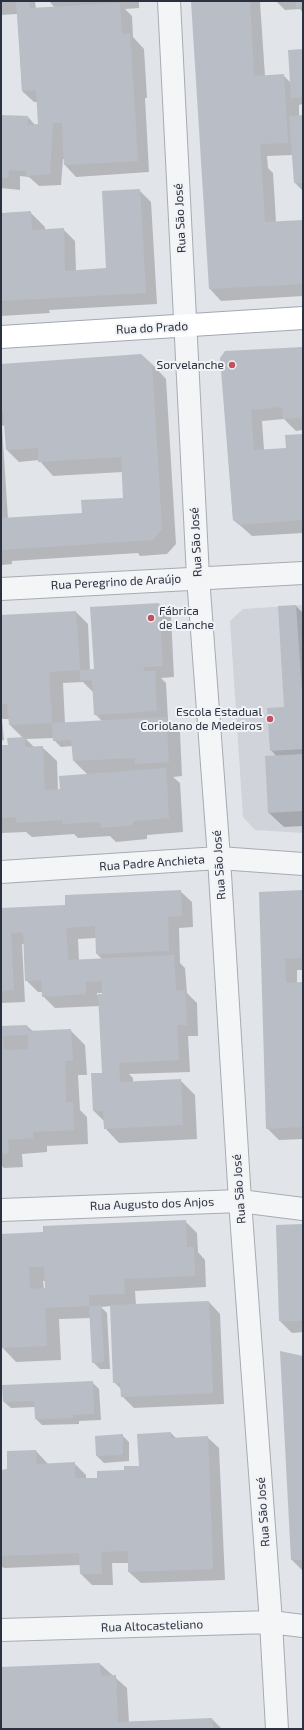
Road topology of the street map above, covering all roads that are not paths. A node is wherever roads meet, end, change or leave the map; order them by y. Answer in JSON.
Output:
{"nodes":[{"id":1,"x":169,"y":1,"type":"edge"},
{"id":2,"x":303,"y":318,"type":"edge"},
{"id":3,"x":186,"y":326,"type":"junction"},
{"id":4,"x":1,"y":337,"type":"edge"},
{"id":5,"x":303,"y":573,"type":"edge"},
{"id":6,"x":198,"y":577,"type":"junction"},
{"id":7,"x":1,"y":589,"type":"edge"},
{"id":8,"x":219,"y":858,"type":"junction"},
{"id":9,"x":303,"y":864,"type":"edge"},
{"id":10,"x":1,"y":872,"type":"edge"},
{"id":11,"x":240,"y":1201,"type":"junction"},
{"id":12,"x":303,"y":1209,"type":"edge"},
{"id":13,"x":1,"y":1210,"type":"edge"},
{"id":14,"x":271,"y":1622,"type":"junction"},
{"id":15,"x":303,"y":1626,"type":"edge"},
{"id":16,"x":1,"y":1630,"type":"edge"},
{"id":17,"x":277,"y":1729,"type":"edge"}],
"edges":[{"from":1,"to":3,"type":"street","name":"Rua São José"},
{"from":2,"to":3,"type":"main road","name":"Rua do Prado"},
{"from":3,"to":4,"type":"main road","name":"Rua do Prado"},
{"from":3,"to":6,"type":"street","name":"Rua São José"},
{"from":5,"to":6,"type":"street","name":"Rua Peregrino de Araújo"},
{"from":6,"to":7,"type":"street","name":"Rua Peregrino de Araújo"},
{"from":6,"to":8,"type":"street","name":"Rua São José"},
{"from":8,"to":9,"type":"street","name":"Rua Padre Anchieta"},
{"from":8,"to":10,"type":"street","name":"Rua Padre Anchieta"},
{"from":8,"to":11,"type":"street","name":"Rua São José"},
{"from":11,"to":12,"type":"street","name":"Rua Augusto dos Anjos"},
{"from":11,"to":13,"type":"street","name":"Rua Augusto dos Anjos"},
{"from":11,"to":14,"type":"street","name":"Rua São José"},
{"from":14,"to":15,"type":"street","name":"Rua Altocasteliano"},
{"from":14,"to":16,"type":"street","name":"Rua Altocasteliano"},
{"from":14,"to":17,"type":"street","name":"Rua São José"}]}
